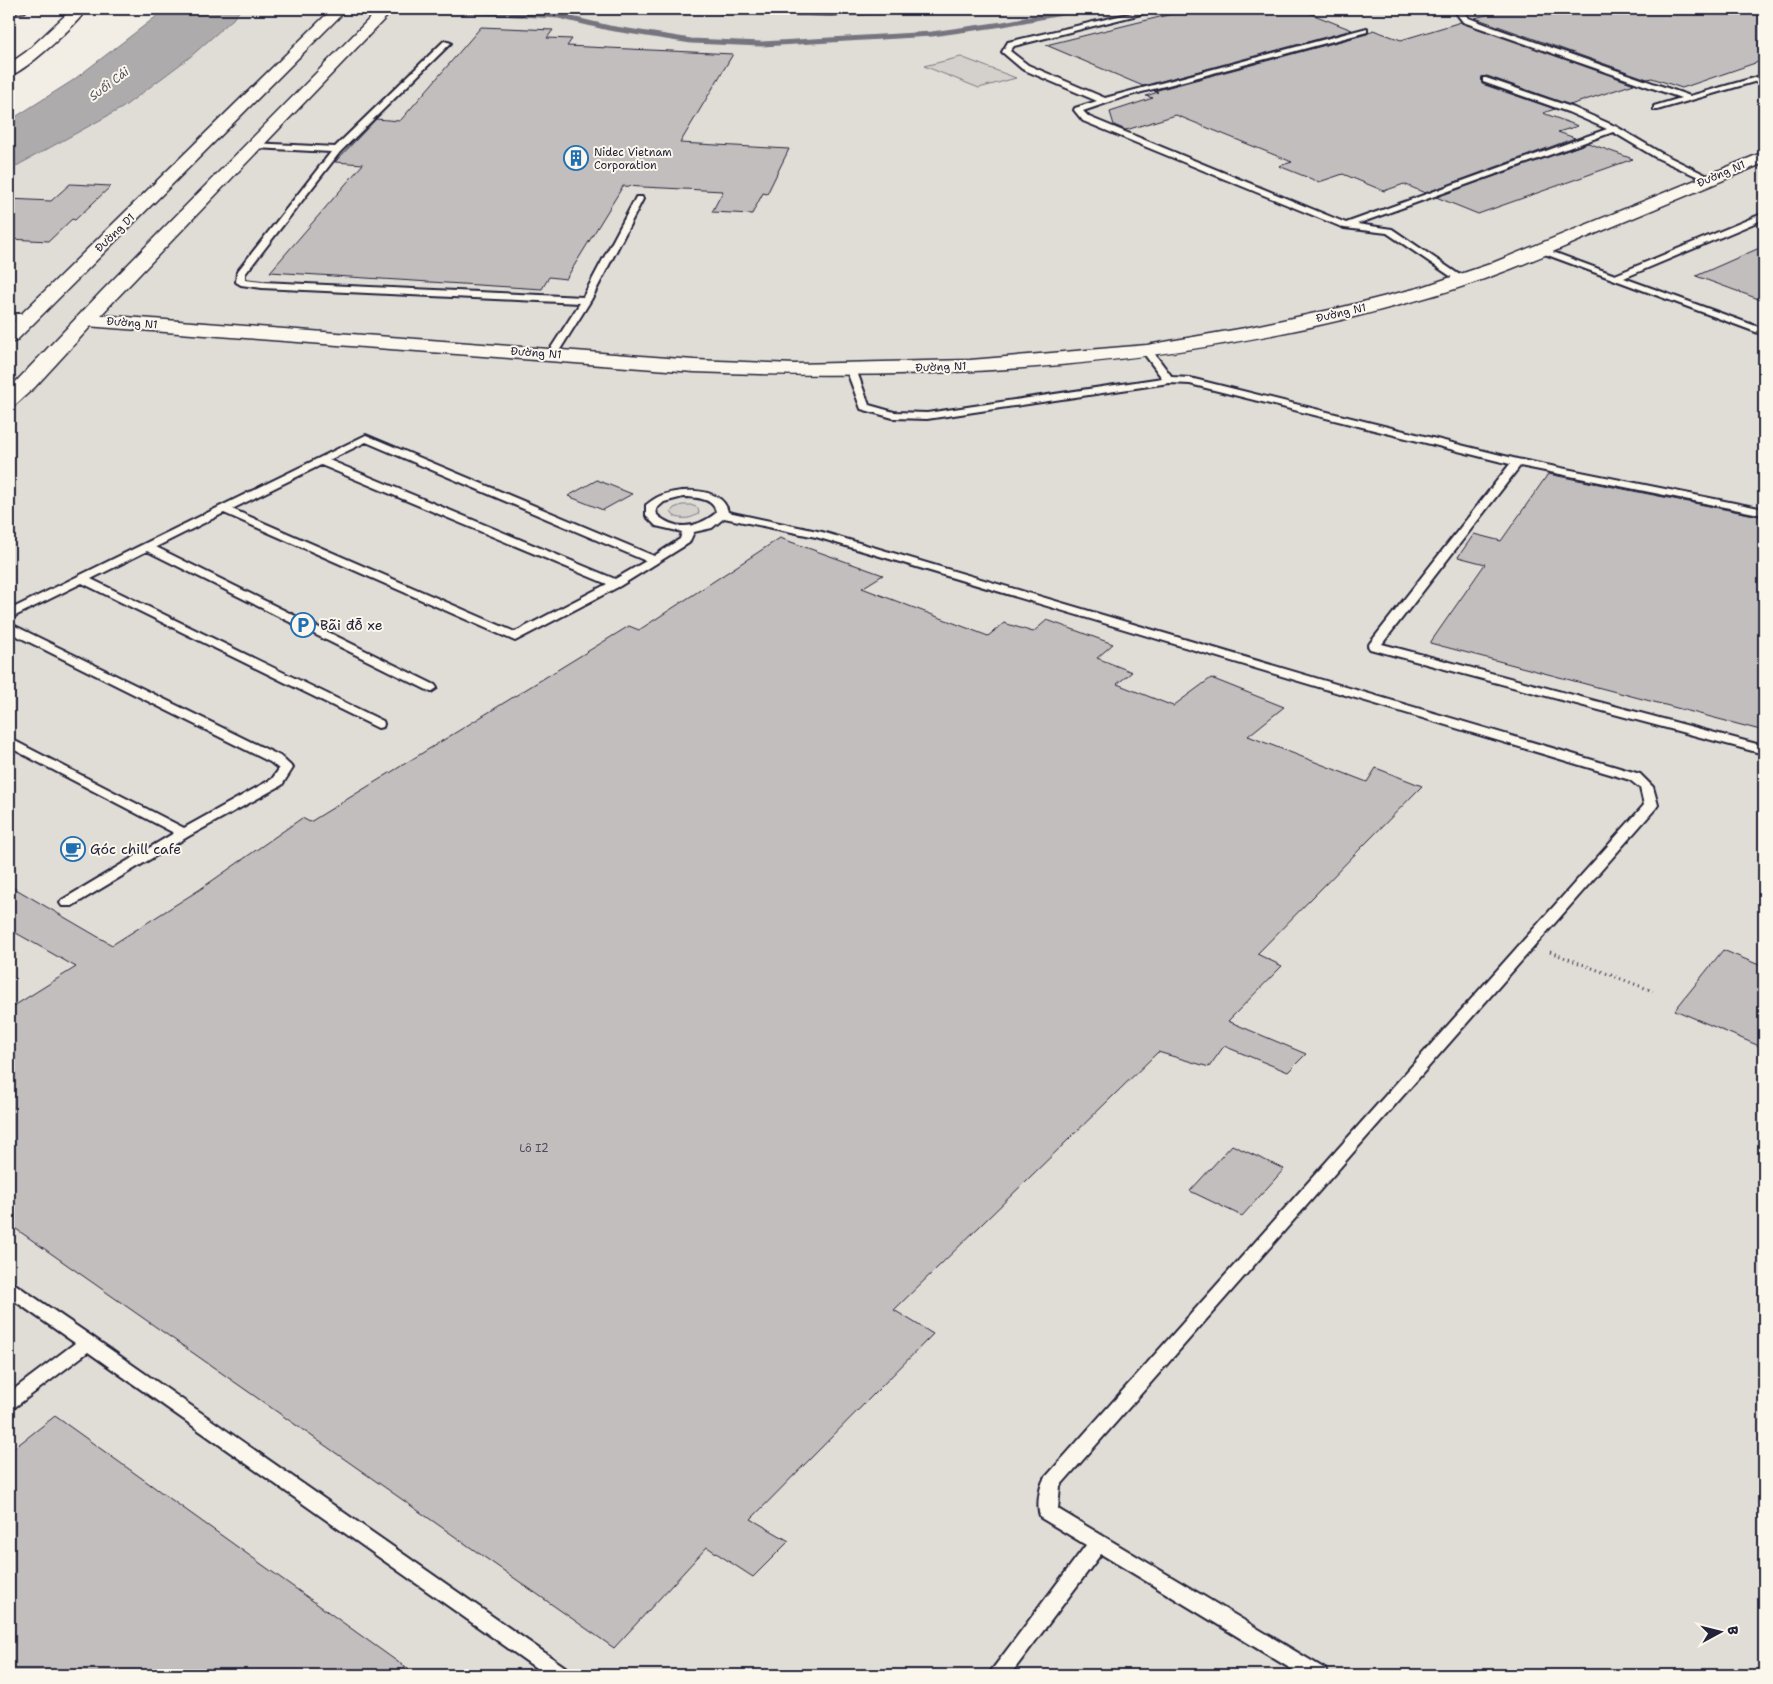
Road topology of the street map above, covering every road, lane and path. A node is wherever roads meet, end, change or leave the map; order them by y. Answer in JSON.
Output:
{"nodes":[{"id":1,"x":20,"y":9,"type":"edge"},
{"id":2,"x":80,"y":9,"type":"edge"},
{"id":3,"x":340,"y":9,"type":"edge"},
{"id":4,"x":388,"y":9,"type":"edge"},
{"id":5,"x":723,"y":9,"type":"edge"},
{"id":6,"x":877,"y":9,"type":"edge"},
{"id":7,"x":1157,"y":9,"type":"edge"},
{"id":8,"x":1458,"y":9,"type":"edge"},
{"id":9,"x":9,"y":10,"type":"edge"},
{"id":10,"x":1364,"y":30,"type":"dead end"},
{"id":11,"x":447,"y":43,"type":"dead end"},
{"id":12,"x":9,"y":71,"type":"edge"},
{"id":13,"x":1764,"y":77,"type":"edge"},
{"id":14,"x":1486,"y":80,"type":"dead end"},
{"id":15,"x":1691,"y":99,"type":"junction"},
{"id":16,"x":1105,"y":100,"type":"junction"},
{"id":17,"x":1657,"y":108,"type":"dead end"},
{"id":18,"x":1614,"y":130,"type":"junction"},
{"id":19,"x":227,"y":139,"type":"junction"},
{"id":20,"x":255,"y":145,"type":"junction"},
{"id":21,"x":337,"y":150,"type":"junction"},
{"id":22,"x":1764,"y":156,"type":"edge"},
{"id":23,"x":1710,"y":179,"type":"junction"},
{"id":24,"x":639,"y":199,"type":"dead end"},
{"id":25,"x":1764,"y":216,"type":"edge"},
{"id":26,"x":1347,"y":226,"type":"junction"},
{"id":27,"x":1539,"y":250,"type":"junction"},
{"id":28,"x":1615,"y":278,"type":"junction"},
{"id":29,"x":1462,"y":280,"type":"junction"},
{"id":30,"x":586,"y":300,"type":"junction"},
{"id":31,"x":9,"y":317,"type":"edge"},
{"id":32,"x":28,"y":317,"type":"junction"},
{"id":33,"x":70,"y":319,"type":"junction"},
{"id":34,"x":1764,"y":332,"type":"edge"},
{"id":35,"x":9,"y":337,"type":"edge"},
{"id":36,"x":1147,"y":351,"type":"junction"},
{"id":37,"x":552,"y":354,"type":"junction"},
{"id":38,"x":50,"y":357,"type":"junction"},
{"id":39,"x":851,"y":369,"type":"junction"},
{"id":40,"x":1169,"y":380,"type":"junction"},
{"id":41,"x":9,"y":400,"type":"edge"},
{"id":42,"x":9,"y":416,"type":"edge"},
{"id":43,"x":321,"y":462,"type":"junction"},
{"id":44,"x":1517,"y":462,"type":"junction"},
{"id":45,"x":224,"y":509,"type":"junction"},
{"id":46,"x":1764,"y":512,"type":"edge"},
{"id":47,"x":722,"y":514,"type":"junction"},
{"id":48,"x":689,"y":529,"type":"junction"},
{"id":49,"x":148,"y":547,"type":"junction"},
{"id":50,"x":654,"y":560,"type":"junction"},
{"id":51,"x":83,"y":579,"type":"junction"},
{"id":52,"x":616,"y":584,"type":"junction"},
{"id":53,"x":9,"y":615,"type":"edge"},
{"id":54,"x":9,"y":627,"type":"edge"},
{"id":55,"x":431,"y":688,"type":"dead end"},
{"id":56,"x":378,"y":724,"type":"dead end"},
{"id":57,"x":9,"y":742,"type":"edge"},
{"id":58,"x":1764,"y":750,"type":"edge"},
{"id":59,"x":184,"y":833,"type":"junction"},
{"id":60,"x":67,"y":903,"type":"dead end"},
{"id":61,"x":1528,"y":944,"type":"junction"},
{"id":62,"x":1653,"y":990,"type":"dead end"},
{"id":63,"x":9,"y":1288,"type":"edge"},
{"id":64,"x":88,"y":1343,"type":"junction"},
{"id":65,"x":9,"y":1402,"type":"edge"},
{"id":66,"x":1098,"y":1544,"type":"junction"},
{"id":67,"x":561,"y":1675,"type":"edge"},
{"id":68,"x":998,"y":1675,"type":"edge"},
{"id":69,"x":1315,"y":1675,"type":"edge"}],
"edges":[{"from":1,"to":9,"type":"street"},
{"from":2,"to":12,"type":"street"},
{"from":3,"to":19,"type":"street","name":"Đường D1"},
{"from":4,"to":20,"type":"street"},
{"from":5,"to":6,"type":"street"},
{"from":7,"to":16,"type":"lane"},
{"from":8,"to":15,"type":"lane"},
{"from":10,"to":16,"type":"lane"},
{"from":11,"to":21,"type":"lane"},
{"from":13,"to":15,"type":"lane"},
{"from":14,"to":18,"type":"lane"},
{"from":15,"to":17,"type":"lane"},
{"from":16,"to":26,"type":"lane"},
{"from":18,"to":23,"type":"lane"},
{"from":18,"to":26,"type":"lane"},
{"from":19,"to":20,"type":"street"},
{"from":19,"to":32,"type":"street","name":"Đường D1"},
{"from":20,"to":21,"type":"lane"},
{"from":20,"to":33,"type":"street"},
{"from":21,"to":30,"type":"lane"},
{"from":22,"to":23,"type":"street","name":"Đường N1"},
{"from":23,"to":27,"type":"street","name":"Đường N1"},
{"from":24,"to":30,"type":"lane"},
{"from":25,"to":28,"type":"lane"},
{"from":26,"to":29,"type":"lane"},
{"from":27,"to":28,"type":"lane"},
{"from":27,"to":29,"type":"street","name":"Đường N1"},
{"from":28,"to":34,"type":"lane"},
{"from":29,"to":36,"type":"street","name":"Đường N1"},
{"from":30,"to":37,"type":"lane"},
{"from":31,"to":32,"type":"lane"},
{"from":32,"to":33,"type":"street","name":"Đường N1"},
{"from":32,"to":35,"type":"street","name":"Đường D1"},
{"from":33,"to":37,"type":"street","name":"Đường N1"},
{"from":33,"to":38,"type":"street"},
{"from":36,"to":39,"type":"street","name":"Đường N1"},
{"from":36,"to":40,"type":"lane"},
{"from":37,"to":39,"type":"street","name":"Đường N1"},
{"from":38,"to":41,"type":"street"},
{"from":38,"to":42,"type":"street"},
{"from":39,"to":40,"type":"lane"},
{"from":40,"to":44,"type":"lane"},
{"from":43,"to":45,"type":"lane"},
{"from":43,"to":50,"type":"lane"},
{"from":43,"to":52,"type":"lane"},
{"from":44,"to":46,"type":"lane"},
{"from":44,"to":58,"type":"lane"},
{"from":45,"to":49,"type":"lane"},
{"from":45,"to":52,"type":"lane"},
{"from":47,"to":48,"type":"lane"},
{"from":47,"to":48,"type":"lane"},
{"from":47,"to":61,"type":"lane"},
{"from":48,"to":50,"type":"lane"},
{"from":49,"to":51,"type":"lane"},
{"from":49,"to":55,"type":"lane"},
{"from":50,"to":52,"type":"lane"},
{"from":51,"to":53,"type":"lane"},
{"from":51,"to":56,"type":"lane"},
{"from":54,"to":59,"type":"lane"},
{"from":57,"to":59,"type":"lane"},
{"from":59,"to":60,"type":"lane"},
{"from":61,"to":62,"type":"path"},
{"from":61,"to":66,"type":"lane"},
{"from":63,"to":64,"type":"lane"},
{"from":64,"to":65,"type":"lane"},
{"from":64,"to":67,"type":"lane"},
{"from":66,"to":68,"type":"lane"},
{"from":66,"to":69,"type":"lane"}]}
